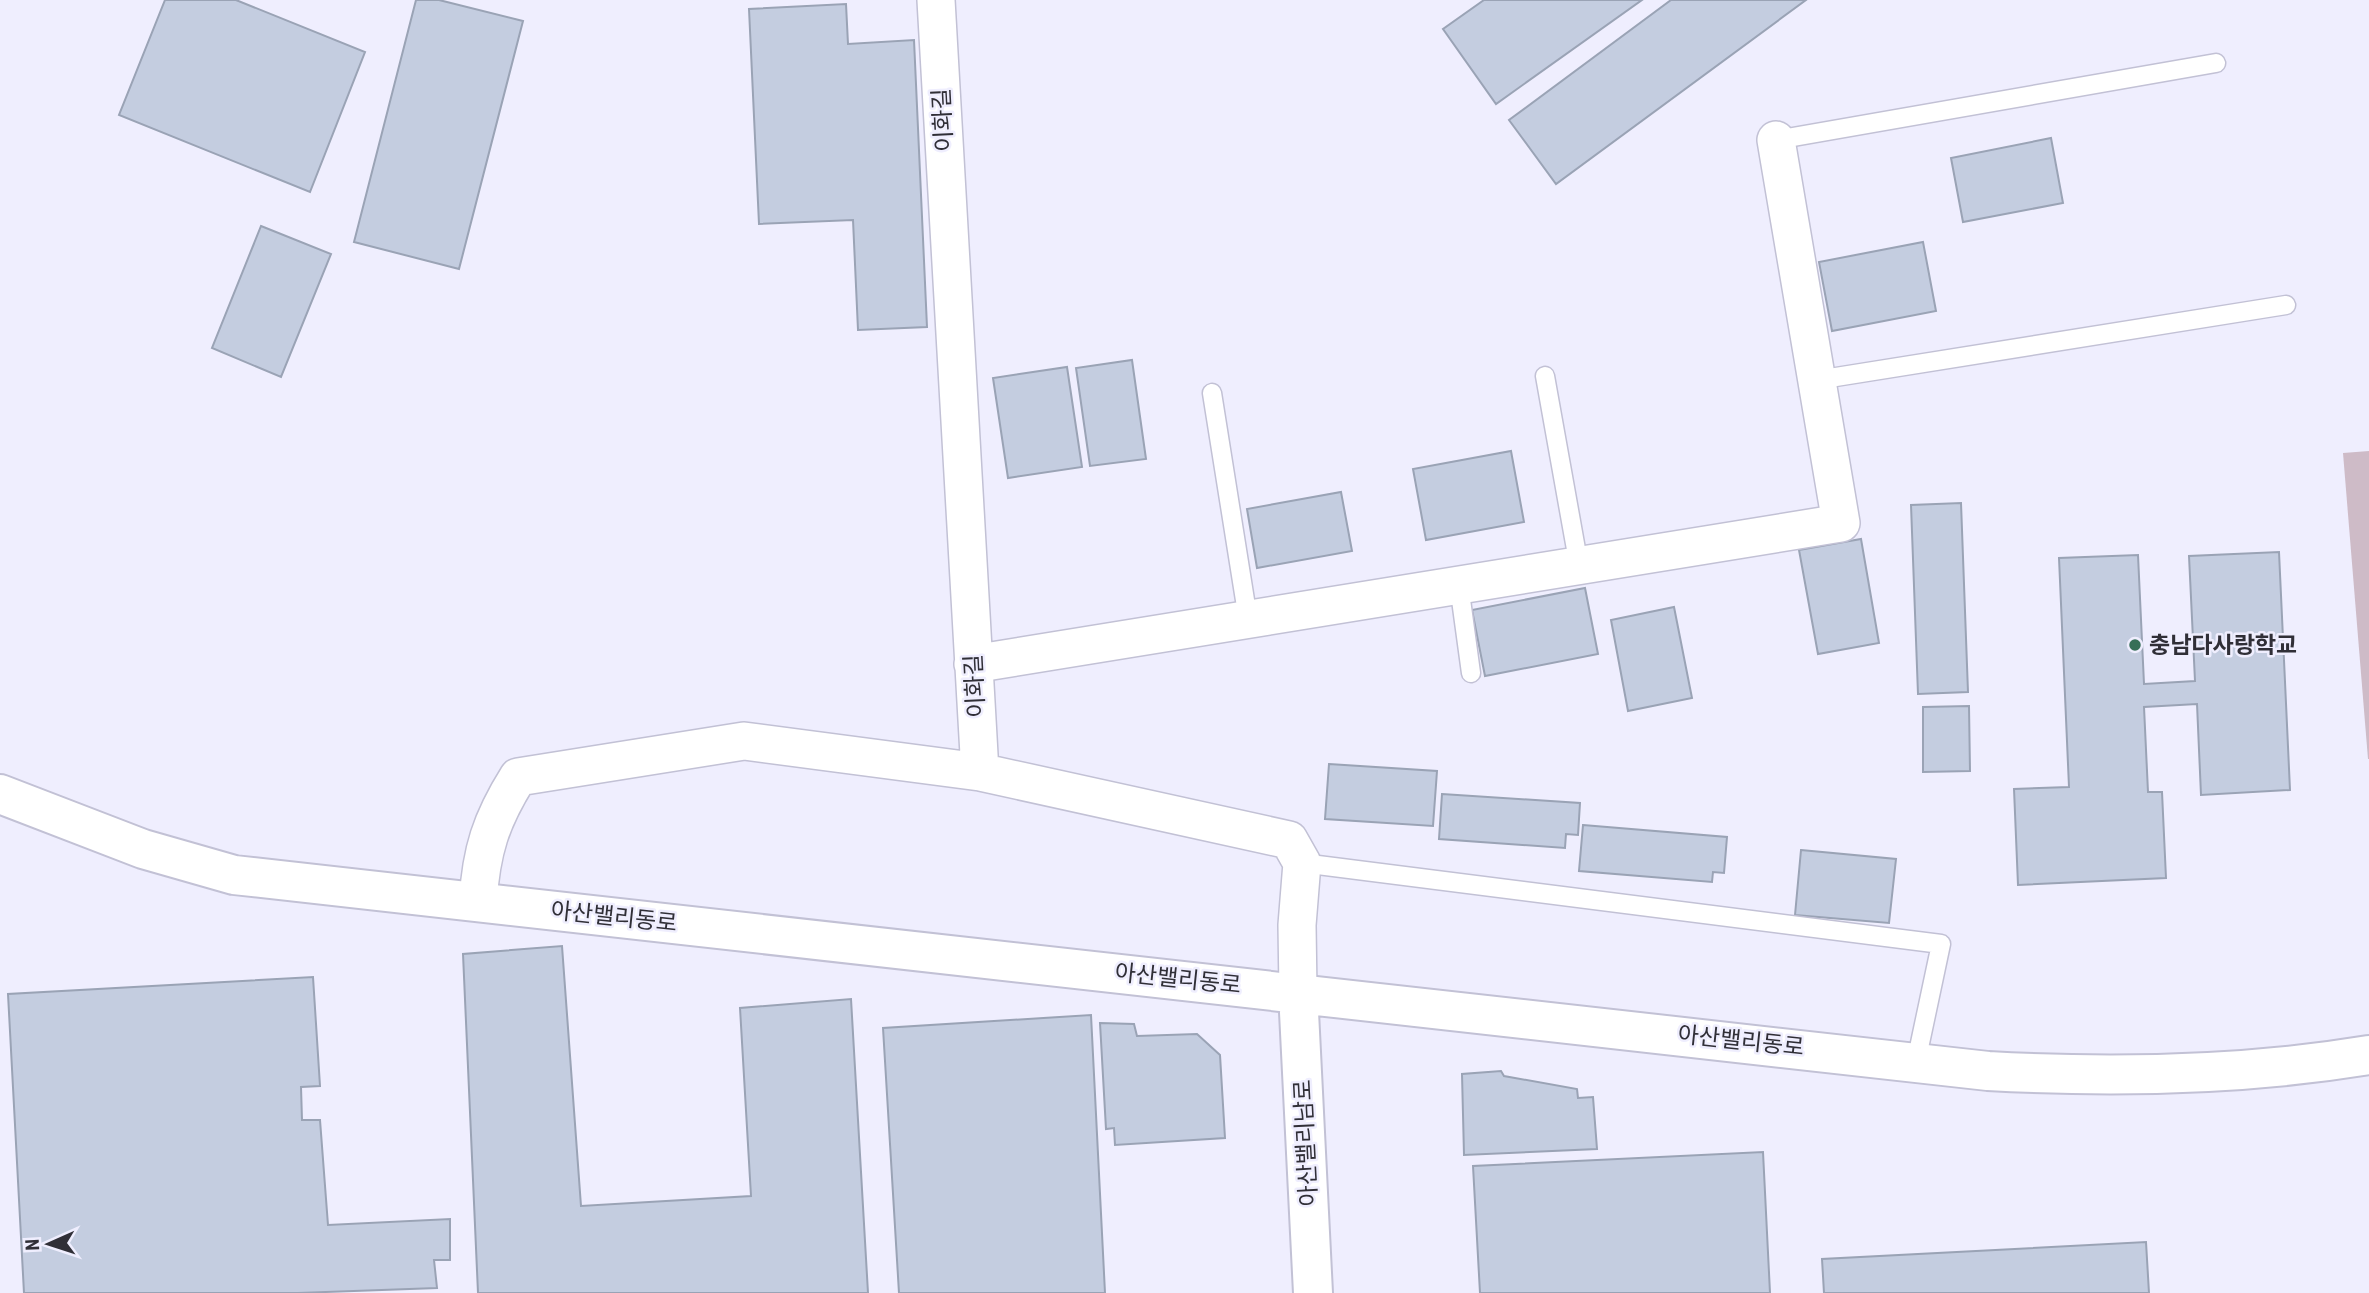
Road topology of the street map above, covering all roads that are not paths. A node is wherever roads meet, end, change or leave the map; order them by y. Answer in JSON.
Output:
{"nodes":[{"id":1,"x":936,"y":0,"type":"edge"},
{"id":2,"x":2216,"y":63,"type":"dead end"},
{"id":3,"x":1776,"y":139,"type":"joint"},
{"id":4,"x":2286,"y":305,"type":"dead end"},
{"id":5,"x":1545,"y":376,"type":"dead end"},
{"id":6,"x":1817,"y":380,"type":"junction"},
{"id":7,"x":1212,"y":393,"type":"dead end"},
{"id":8,"x":1579,"y":566,"type":"junction"},
{"id":9,"x":1460,"y":585,"type":"junction"},
{"id":10,"x":1248,"y":619,"type":"junction"},
{"id":11,"x":973,"y":664,"type":"junction"},
{"id":12,"x":1471,"y":673,"type":"dead end"},
{"id":13,"x":980,"y":772,"type":"junction"},
{"id":14,"x":0,"y":794,"type":"edge"},
{"id":15,"x":1302,"y":863,"type":"junction"},
{"id":16,"x":478,"y":902,"type":"junction"},
{"id":17,"x":1298,"y":992,"type":"junction"},
{"id":18,"x":2369,"y":1055,"type":"edge"},
{"id":19,"x":1916,"y":1062,"type":"junction"},
{"id":20,"x":1313,"y":1293,"type":"edge"}],
"edges":[{"from":1,"to":11,"type":"street","name":"이화길"},
{"from":2,"to":3,"type":"lane"},
{"from":3,"to":6,"type":"street"},
{"from":4,"to":6,"type":"lane"},
{"from":5,"to":8,"type":"lane"},
{"from":6,"to":8,"type":"street"},
{"from":7,"to":10,"type":"lane"},
{"from":8,"to":9,"type":"street"},
{"from":9,"to":10,"type":"street"},
{"from":9,"to":12,"type":"lane"},
{"from":10,"to":11,"type":"street"},
{"from":11,"to":13,"type":"street","name":"이화길"},
{"from":13,"to":15,"type":"street"},
{"from":13,"to":16,"type":"street"},
{"from":14,"to":16,"type":"street","name":"아산밸리동로"},
{"from":15,"to":17,"type":"street"},
{"from":15,"to":19,"type":"lane"},
{"from":16,"to":17,"type":"street","name":"아산밸리동로"},
{"from":17,"to":19,"type":"street","name":"아산밸리동로"},
{"from":17,"to":20,"type":"street","name":"아산밸리남로"},
{"from":18,"to":19,"type":"street","name":"아산밸리동로"}]}
